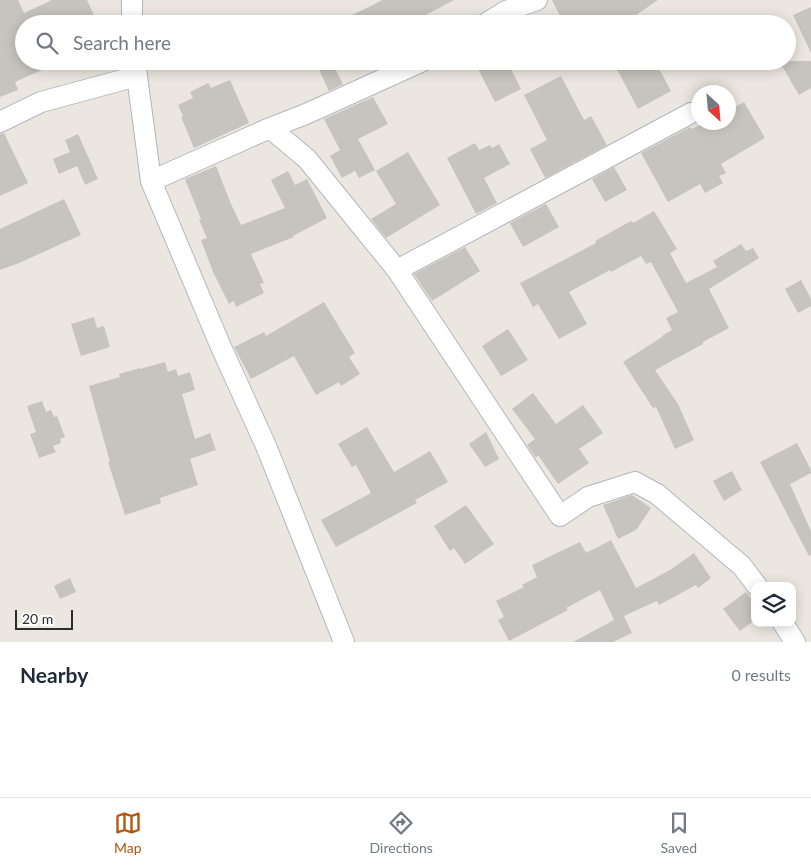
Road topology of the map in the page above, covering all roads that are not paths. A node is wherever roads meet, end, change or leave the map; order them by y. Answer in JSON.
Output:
{"nodes":[{"id":1,"x":132,"y":0,"type":"edge"},
{"id":2,"x":537,"y":0,"type":"edge"},
{"id":3,"x":132,"y":15,"type":"edge"},
{"id":4,"x":500,"y":15,"type":"edge"},
{"id":5,"x":133,"y":70,"type":"edge"},
{"id":6,"x":136,"y":70,"type":"edge"},
{"id":7,"x":403,"y":70,"type":"edge"},
{"id":8,"x":691,"y":113,"type":"dead end"},
{"id":9,"x":0,"y":122,"type":"edge"},
{"id":10,"x":270,"y":128,"type":"junction"},
{"id":11,"x":151,"y":181,"type":"junction"},
{"id":12,"x":397,"y":270,"type":"junction"},
{"id":13,"x":753,"y":582,"type":"edge"},
{"id":14,"x":786,"y":627,"type":"edge"},
{"id":15,"x":344,"y":642,"type":"edge"},
{"id":16,"x":794,"y":642,"type":"edge"}],
"edges":[{"from":1,"to":3,"type":"street"},
{"from":2,"to":4,"type":"street"},
{"from":5,"to":9,"type":"street"},
{"from":6,"to":11,"type":"street"},
{"from":7,"to":10,"type":"street"},
{"from":8,"to":12,"type":"street"},
{"from":10,"to":11,"type":"street"},
{"from":10,"to":12,"type":"street"},
{"from":11,"to":15,"type":"street"},
{"from":12,"to":13,"type":"street"},
{"from":14,"to":16,"type":"street"}]}
